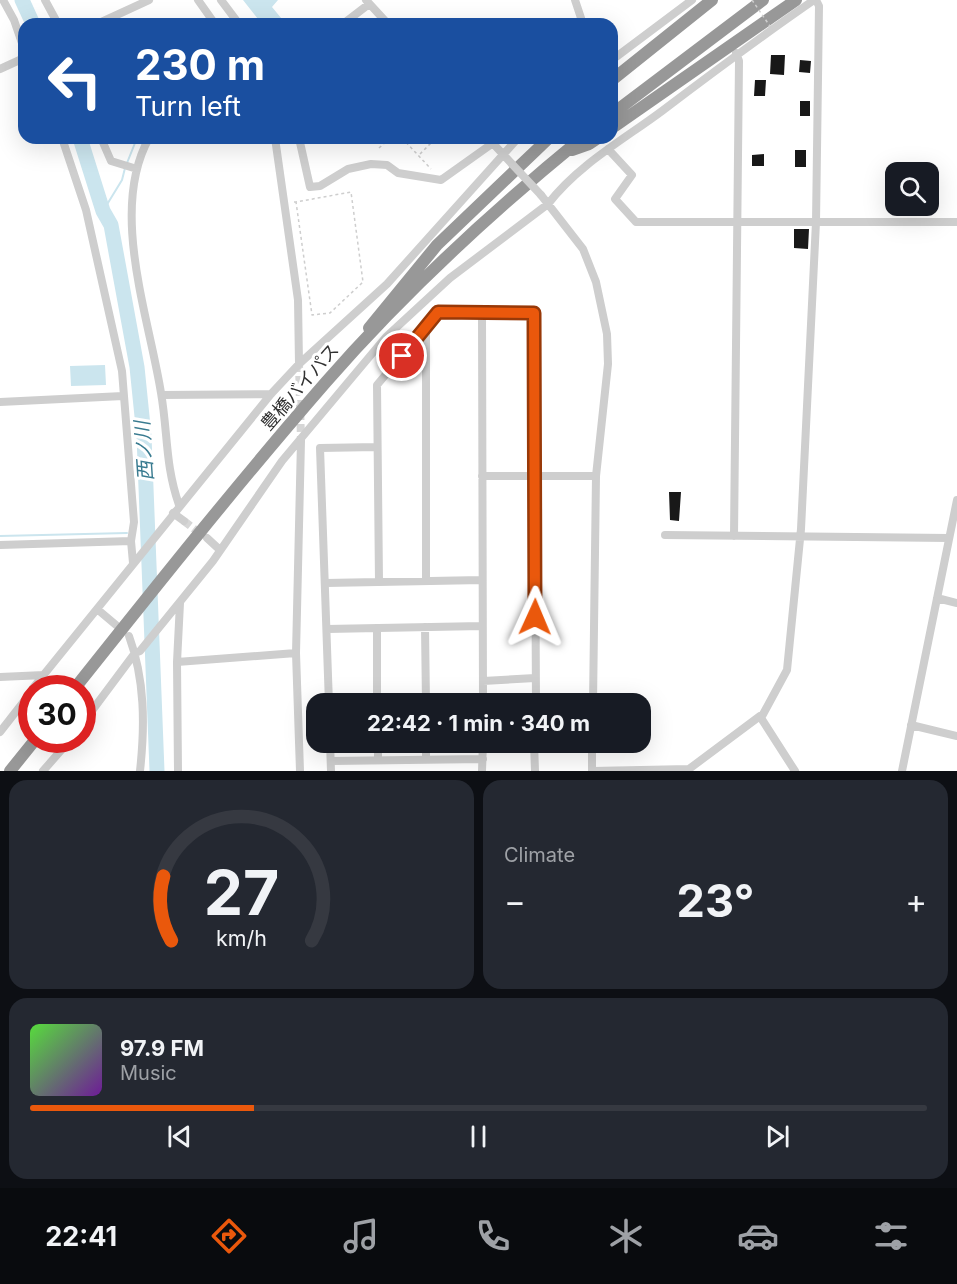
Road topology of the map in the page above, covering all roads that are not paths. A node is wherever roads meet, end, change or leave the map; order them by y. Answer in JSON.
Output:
{"nodes":[{"id":1,"x":3,"y":0,"type":"edge"},
{"id":2,"x":45,"y":0,"type":"edge"},
{"id":3,"x":149,"y":0,"type":"edge"},
{"id":4,"x":198,"y":0,"type":"edge"},
{"id":5,"x":220,"y":0,"type":"edge"},
{"id":6,"x":575,"y":0,"type":"edge"},
{"id":7,"x":692,"y":0,"type":"edge"},
{"id":8,"x":712,"y":0,"type":"edge"},
{"id":9,"x":763,"y":0,"type":"edge"},
{"id":10,"x":796,"y":0,"type":"edge"},
{"id":11,"x":815,"y":0,"type":"edge"},
{"id":12,"x":367,"y":2,"type":"edge"},
{"id":13,"x":55,"y":18,"type":"edge"},
{"id":14,"x":110,"y":18,"type":"edge"},
{"id":15,"x":211,"y":18,"type":"edge"},
{"id":16,"x":234,"y":18,"type":"edge"},
{"id":17,"x":349,"y":18,"type":"edge"},
{"id":18,"x":382,"y":18,"type":"edge"},
{"id":19,"x":581,"y":18,"type":"edge"},
{"id":20,"x":18,"y":32,"type":"edge"},
{"id":21,"x":735,"y":53,"type":"junction"},
{"id":22,"x":618,"y":56,"type":"edge"},
{"id":23,"x":18,"y":61,"type":"edge"},
{"id":24,"x":0,"y":69,"type":"edge"},
{"id":25,"x":618,"y":75,"type":"edge"},
{"id":26,"x":618,"y":109,"type":"edge"},
{"id":27,"x":618,"y":124,"type":"edge"},
{"id":28,"x":618,"y":141,"type":"edge"},
{"id":29,"x":64,"y":144,"type":"edge"},
{"id":30,"x":103,"y":144,"type":"edge"},
{"id":31,"x":147,"y":144,"type":"edge"},
{"id":32,"x":276,"y":144,"type":"edge"},
{"id":33,"x":299,"y":144,"type":"edge"},
{"id":34,"x":487,"y":144,"type":"edge"},
{"id":35,"x":494,"y":144,"type":"edge"},
{"id":36,"x":512,"y":144,"type":"edge"},
{"id":37,"x":543,"y":144,"type":"edge"},
{"id":38,"x":575,"y":144,"type":"edge"},
{"id":39,"x":589,"y":144,"type":"edge"},
{"id":40,"x":615,"y":144,"type":"edge"},
{"id":41,"x":608,"y":149,"type":"junction"},
{"id":42,"x":565,"y":152,"type":"junction"},
{"id":43,"x":503,"y":154,"type":"junction"},
{"id":44,"x":137,"y":169,"type":"junction"},
{"id":45,"x":548,"y":204,"type":"junction"},
{"id":46,"x":736,"y":222,"type":"junction"},
{"id":47,"x":816,"y":222,"type":"junction"},
{"id":48,"x":957,"y":222,"type":"edge"},
{"id":49,"x":482,"y":313,"type":"junction"},
{"id":50,"x":426,"y":327,"type":"junction"},
{"id":51,"x":299,"y":364,"type":"junction"},
{"id":52,"x":327,"y":380,"type":"junction"},
{"id":53,"x":271,"y":394,"type":"junction"},
{"id":54,"x":162,"y":395,"type":"junction"},
{"id":55,"x":123,"y":396,"type":"junction"},
{"id":56,"x":0,"y":402,"type":"edge"},
{"id":57,"x":301,"y":441,"type":"junction"},
{"id":58,"x":377,"y":447,"type":"junction"},
{"id":59,"x":535,"y":475,"type":"junction"},
{"id":60,"x":482,"y":476,"type":"junction"},
{"id":61,"x":596,"y":476,"type":"junction"},
{"id":62,"x":957,"y":500,"type":"edge"},
{"id":63,"x":179,"y":505,"type":"junction"},
{"id":64,"x":173,"y":513,"type":"junction"},
{"id":65,"x":184,"y":521,"type":"tunnel mouth"},
{"id":66,"x":665,"y":536,"type":"dead end"},
{"id":67,"x":734,"y":536,"type":"junction"},
{"id":68,"x":207,"y":538,"type":"tunnel mouth"},
{"id":69,"x":799,"y":538,"type":"junction"},
{"id":70,"x":949,"y":538,"type":"junction"},
{"id":71,"x":131,"y":542,"type":"junction"},
{"id":72,"x":0,"y":545,"type":"edge"},
{"id":73,"x":220,"y":550,"type":"junction"},
{"id":74,"x":133,"y":563,"type":"junction"},
{"id":75,"x":426,"y":580,"type":"junction"},
{"id":76,"x":482,"y":580,"type":"junction"},
{"id":77,"x":379,"y":582,"type":"junction"},
{"id":78,"x":326,"y":583,"type":"junction"},
{"id":79,"x":937,"y":598,"type":"junction"},
{"id":80,"x":957,"y":603,"type":"edge"},
{"id":81,"x":178,"y":605,"type":"junction"},
{"id":82,"x":97,"y":609,"type":"junction"},
{"id":83,"x":116,"y":625,"type":"dead end"},
{"id":84,"x":482,"y":626,"type":"junction"},
{"id":85,"x":425,"y":627,"type":"junction"},
{"id":86,"x":377,"y":628,"type":"junction"},
{"id":87,"x":327,"y":629,"type":"junction"},
{"id":88,"x":129,"y":636,"type":"dead end"},
{"id":89,"x":138,"y":652,"type":"junction"},
{"id":90,"x":296,"y":653,"type":"junction"},
{"id":91,"x":177,"y":662,"type":"junction"},
{"id":92,"x":44,"y":675,"type":"edge"},
{"id":93,"x":86,"y":675,"type":"edge"},
{"id":94,"x":18,"y":676,"type":"edge"},
{"id":95,"x":0,"y":677,"type":"edge"},
{"id":96,"x":535,"y":678,"type":"junction"},
{"id":97,"x":483,"y":681,"type":"junction"},
{"id":98,"x":329,"y":693,"type":"edge"},
{"id":99,"x":377,"y":693,"type":"edge"},
{"id":100,"x":426,"y":693,"type":"edge"},
{"id":101,"x":483,"y":693,"type":"edge"},
{"id":102,"x":536,"y":693,"type":"edge"},
{"id":103,"x":593,"y":693,"type":"edge"},
{"id":104,"x":96,"y":706,"type":"edge"},
{"id":105,"x":18,"y":708,"type":"edge"},
{"id":106,"x":761,"y":718,"type":"junction"},
{"id":107,"x":911,"y":725,"type":"junction"},
{"id":108,"x":0,"y":732,"type":"edge"},
{"id":109,"x":957,"y":736,"type":"edge"},
{"id":110,"x":25,"y":753,"type":"edge"},
{"id":111,"x":59,"y":753,"type":"edge"},
{"id":112,"x":331,"y":753,"type":"edge"},
{"id":113,"x":378,"y":753,"type":"edge"},
{"id":114,"x":426,"y":753,"type":"edge"},
{"id":115,"x":483,"y":753,"type":"edge"},
{"id":116,"x":534,"y":753,"type":"edge"},
{"id":117,"x":592,"y":753,"type":"edge"},
{"id":118,"x":483,"y":759,"type":"junction"},
{"id":119,"x":331,"y":760,"type":"junction"},
{"id":120,"x":378,"y":760,"type":"junction"},
{"id":121,"x":426,"y":760,"type":"junction"},
{"id":122,"x":10,"y":771,"type":"edge"},
{"id":123,"x":43,"y":771,"type":"edge"},
{"id":124,"x":140,"y":771,"type":"edge"},
{"id":125,"x":178,"y":771,"type":"edge"},
{"id":126,"x":300,"y":771,"type":"edge"},
{"id":127,"x":331,"y":771,"type":"edge"},
{"id":128,"x":483,"y":771,"type":"edge"},
{"id":129,"x":535,"y":771,"type":"edge"},
{"id":130,"x":592,"y":771,"type":"edge"},
{"id":131,"x":795,"y":771,"type":"edge"},
{"id":132,"x":902,"y":771,"type":"edge"}],
"edges":[{"from":1,"to":20,"type":"street"},
{"from":2,"to":13,"type":"street"},
{"from":3,"to":14,"type":"street"},
{"from":4,"to":15,"type":"street"},
{"from":5,"to":16,"type":"street"},
{"from":6,"to":19,"type":"street"},
{"from":7,"to":22,"type":"street"},
{"from":8,"to":25,"type":"highway"},
{"from":9,"to":26,"type":"highway"},
{"from":10,"to":27,"type":"highway"},
{"from":11,"to":21,"type":"street"},
{"from":11,"to":47,"type":"street"},
{"from":12,"to":17,"type":"street"},
{"from":12,"to":18,"type":"street"},
{"from":21,"to":28,"type":"street"},
{"from":21,"to":46,"type":"street"},
{"from":23,"to":24,"type":"street"},
{"from":29,"to":55,"type":"street"},
{"from":30,"to":44,"type":"street"},
{"from":31,"to":44,"type":"street"},
{"from":32,"to":51,"type":"street"},
{"from":33,"to":34,"type":"street"},
{"from":35,"to":43,"type":"street"},
{"from":36,"to":43,"type":"street"},
{"from":37,"to":52,"type":"highway"},
{"from":38,"to":42,"type":"highway","name":"豊橋バイパス"},
{"from":39,"to":42,"type":"highway"},
{"from":40,"to":41,"type":"street"},
{"from":41,"to":45,"type":"street"},
{"from":41,"to":46,"type":"street"},
{"from":42,"to":52,"type":"highway","name":"豊橋バイパス"},
{"from":43,"to":45,"type":"street","bridge":true},
{"from":43,"to":51,"type":"street"},
{"from":44,"to":54,"type":"street"},
{"from":45,"to":57,"type":"street"},
{"from":45,"to":61,"type":"street"},
{"from":46,"to":47,"type":"street"},
{"from":46,"to":67,"type":"street"},
{"from":47,"to":48,"type":"street"},
{"from":47,"to":69,"type":"street"},
{"from":49,"to":50,"type":"street"},
{"from":49,"to":59,"type":"street"},
{"from":49,"to":60,"type":"street"},
{"from":50,"to":58,"type":"street"},
{"from":50,"to":75,"type":"street"},
{"from":51,"to":53,"type":"street"},
{"from":52,"to":93,"type":"highway","name":"豊橋バイパス"},
{"from":53,"to":54,"type":"street"},
{"from":53,"to":63,"type":"street"},
{"from":54,"to":63,"type":"street"},
{"from":55,"to":56,"type":"street"},
{"from":55,"to":71,"type":"street"},
{"from":57,"to":73,"type":"street"},
{"from":57,"to":90,"type":"street"},
{"from":58,"to":77,"type":"street"},
{"from":58,"to":78,"type":"street"},
{"from":59,"to":60,"type":"street"},
{"from":59,"to":61,"type":"street"},
{"from":59,"to":96,"type":"street"},
{"from":60,"to":76,"type":"street"},
{"from":61,"to":103,"type":"street"},
{"from":62,"to":70,"type":"street"},
{"from":63,"to":64,"type":"street"},
{"from":64,"to":65,"type":"street"},
{"from":64,"to":74,"type":"street"},
{"from":66,"to":67,"type":"street"},
{"from":67,"to":69,"type":"street"},
{"from":68,"to":73,"type":"street"},
{"from":69,"to":70,"type":"street"},
{"from":69,"to":106,"type":"street"},
{"from":70,"to":79,"type":"street"},
{"from":71,"to":72,"type":"street"},
{"from":71,"to":74,"type":"street"},
{"from":73,"to":81,"type":"street"},
{"from":74,"to":82,"type":"street"},
{"from":75,"to":76,"type":"street"},
{"from":75,"to":77,"type":"street"},
{"from":76,"to":84,"type":"street"},
{"from":77,"to":78,"type":"street"},
{"from":78,"to":87,"type":"street"},
{"from":79,"to":80,"type":"street"},
{"from":79,"to":107,"type":"street"},
{"from":81,"to":89,"type":"street"},
{"from":81,"to":91,"type":"street"},
{"from":82,"to":83,"type":"street"},
{"from":82,"to":92,"type":"street"},
{"from":84,"to":85,"type":"street"},
{"from":84,"to":97,"type":"street"},
{"from":85,"to":86,"type":"street"},
{"from":85,"to":100,"type":"street"},
{"from":86,"to":87,"type":"street"},
{"from":86,"to":99,"type":"street"},
{"from":87,"to":98,"type":"street"},
{"from":88,"to":89,"type":"street"},
{"from":89,"to":104,"type":"street"},
{"from":89,"to":124,"type":"street"},
{"from":90,"to":91,"type":"street"},
{"from":90,"to":126,"type":"street"},
{"from":91,"to":125,"type":"street"},
{"from":94,"to":95,"type":"street"},
{"from":96,"to":97,"type":"street"},
{"from":96,"to":102,"type":"street"},
{"from":97,"to":101,"type":"street"},
{"from":105,"to":108,"type":"street"},
{"from":106,"to":130,"type":"street"},
{"from":106,"to":131,"type":"street"},
{"from":107,"to":109,"type":"street"},
{"from":107,"to":132,"type":"street"},
{"from":110,"to":122,"type":"highway"},
{"from":111,"to":123,"type":"street"},
{"from":112,"to":119,"type":"street"},
{"from":113,"to":120,"type":"street"},
{"from":114,"to":121,"type":"street"},
{"from":115,"to":118,"type":"street"},
{"from":116,"to":129,"type":"street"},
{"from":117,"to":130,"type":"street"},
{"from":118,"to":121,"type":"street"},
{"from":118,"to":128,"type":"street"},
{"from":119,"to":120,"type":"street"},
{"from":119,"to":127,"type":"street"},
{"from":120,"to":121,"type":"street"}]}
